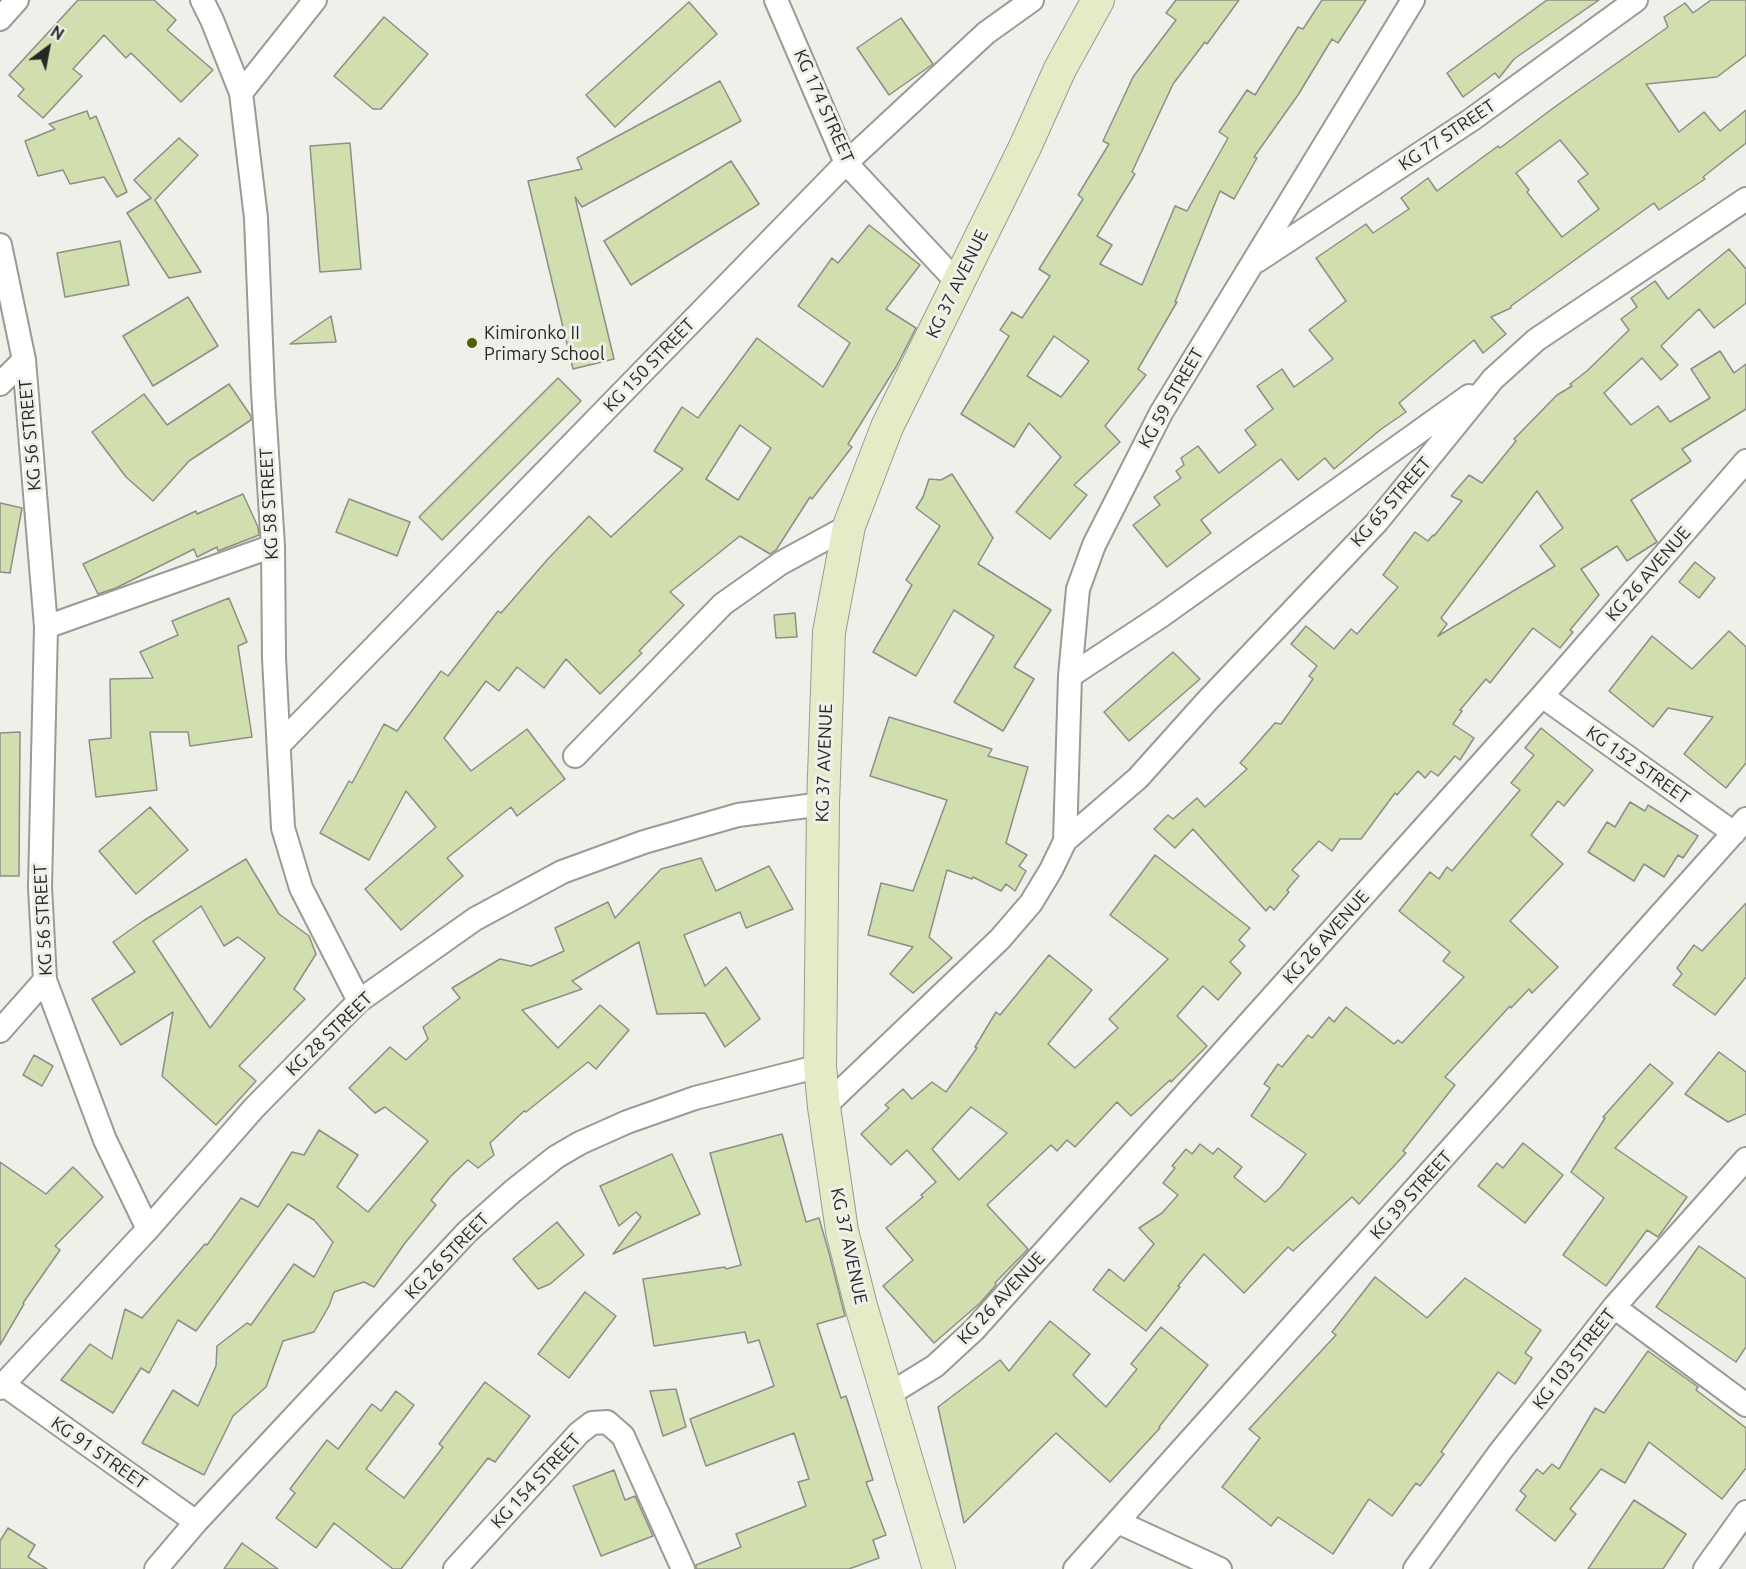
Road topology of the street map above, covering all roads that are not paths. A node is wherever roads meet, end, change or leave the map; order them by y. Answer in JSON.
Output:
{"nodes":[{"id":1,"x":17,"y":0,"type":"edge"},
{"id":2,"x":202,"y":0,"type":"edge"},
{"id":3,"x":315,"y":0,"type":"edge"},
{"id":4,"x":776,"y":0,"type":"edge"},
{"id":5,"x":1032,"y":0,"type":"edge"},
{"id":6,"x":1098,"y":0,"type":"edge"},
{"id":7,"x":1413,"y":0,"type":"edge"},
{"id":8,"x":1636,"y":0,"type":"edge"},
{"id":9,"x":0,"y":19,"type":"edge"},
{"id":10,"x":242,"y":93,"type":"junction"},
{"id":11,"x":846,"y":163,"type":"junction"},
{"id":12,"x":1746,"y":200,"type":"edge"},
{"id":13,"x":0,"y":245,"type":"edge"},
{"id":14,"x":1253,"y":264,"type":"junction"},
{"id":15,"x":958,"y":283,"type":"junction"},
{"id":16,"x":24,"y":360,"type":"junction"},
{"id":17,"x":1493,"y":379,"type":"junction"},
{"id":18,"x":0,"y":384,"type":"edge"},
{"id":19,"x":1746,"y":461,"type":"edge"},
{"id":20,"x":849,"y":526,"type":"junction"},
{"id":21,"x":273,"y":546,"type":"junction"},
{"id":22,"x":46,"y":627,"type":"junction"},
{"id":23,"x":1070,"y":676,"type":"junction"},
{"id":24,"x":1542,"y":696,"type":"junction"},
{"id":25,"x":279,"y":745,"type":"junction"},
{"id":26,"x":575,"y":756,"type":"dead end"},
{"id":27,"x":823,"y":804,"type":"junction"},
{"id":28,"x":1740,"y":826,"type":"edge"},
{"id":29,"x":1065,"y":841,"type":"junction"},
{"id":30,"x":45,"y":980,"type":"junction"},
{"id":31,"x":358,"y":1001,"type":"junction"},
{"id":32,"x":0,"y":1031,"type":"edge"},
{"id":33,"x":820,"y":1066,"type":"junction"},
{"id":34,"x":824,"y":1107,"type":"junction"},
{"id":35,"x":1746,"y":1159,"type":"edge"},
{"id":36,"x":148,"y":1229,"type":"junction"},
{"id":37,"x":1614,"y":1307,"type":"junction"},
{"id":38,"x":2,"y":1386,"type":"edge"},
{"id":39,"x":888,"y":1395,"type":"junction"},
{"id":40,"x":1746,"y":1405,"type":"edge"},
{"id":41,"x":1746,"y":1512,"type":"edge"},
{"id":42,"x":196,"y":1522,"type":"junction"},
{"id":43,"x":1118,"y":1522,"type":"junction"},
{"id":44,"x":156,"y":1569,"type":"edge"},
{"id":45,"x":455,"y":1569,"type":"edge"},
{"id":46,"x":683,"y":1569,"type":"edge"},
{"id":47,"x":939,"y":1569,"type":"edge"},
{"id":48,"x":1075,"y":1569,"type":"edge"},
{"id":49,"x":1220,"y":1569,"type":"edge"},
{"id":50,"x":1415,"y":1569,"type":"edge"},
{"id":51,"x":1705,"y":1569,"type":"edge"}],
"edges":[{"from":1,"to":9,"type":"street"},
{"from":2,"to":10,"type":"street","name":"KG 58 STREET"},
{"from":3,"to":10,"type":"street"},
{"from":4,"to":11,"type":"street","name":"KG 174 STREET"},
{"from":5,"to":11,"type":"street","name":"KG 150 STREET"},
{"from":6,"to":15,"type":"street","name":"KG 37 AVENUE"},
{"from":7,"to":14,"type":"street","name":"KG 59 STREET"},
{"from":8,"to":14,"type":"street","name":"KG 77 STREET"},
{"from":10,"to":21,"type":"street","name":"KG 58 STREET"},
{"from":11,"to":15,"type":"street","name":"KG 174 STREET"},
{"from":11,"to":25,"type":"street","name":"KG 150 STREET"},
{"from":12,"to":17,"type":"street","name":"KG 65 STREET"},
{"from":13,"to":16,"type":"street","name":"KG 56 STREET"},
{"from":14,"to":23,"type":"street","name":"KG 59 STREET"},
{"from":15,"to":20,"type":"street","name":"KG 37 AVENUE"},
{"from":16,"to":18,"type":"street"},
{"from":16,"to":22,"type":"street","name":"KG 56 STREET"},
{"from":17,"to":23,"type":"street"},
{"from":17,"to":29,"type":"street","name":"KG 65 STREET"},
{"from":19,"to":24,"type":"street","name":"KG 26 AVENUE"},
{"from":20,"to":26,"type":"street"},
{"from":20,"to":27,"type":"street","name":"KG 37 AVENUE"},
{"from":21,"to":22,"type":"street"},
{"from":21,"to":25,"type":"street","name":"KG 58 STREET"},
{"from":22,"to":30,"type":"street","name":"KG 56 STREET"},
{"from":23,"to":29,"type":"street","name":"KG 59 STREET"},
{"from":24,"to":28,"type":"street","name":"KG 152 STREET"},
{"from":24,"to":39,"type":"street","name":"KG 26 AVENUE"},
{"from":25,"to":31,"type":"street","name":"KG 58 STREET"},
{"from":27,"to":31,"type":"street","name":"KG 28 STREET"},
{"from":27,"to":33,"type":"street","name":"KG 37 AVENUE"},
{"from":28,"to":43,"type":"street","name":"KG 39 STREET"},
{"from":29,"to":34,"type":"street"},
{"from":30,"to":32,"type":"street"},
{"from":30,"to":36,"type":"street","name":"KG 56 STREET"},
{"from":31,"to":36,"type":"street","name":"KG 28 STREET"},
{"from":33,"to":34,"type":"street","name":"KG 37 AVENUE"},
{"from":33,"to":42,"type":"street","name":"KG 26 STREET"},
{"from":34,"to":39,"type":"street","name":"KG 37 AVENUE"},
{"from":35,"to":37,"type":"street","name":"KG 103 STREET"},
{"from":36,"to":38,"type":"street","name":"KG 28 STREET"},
{"from":37,"to":40,"type":"street"},
{"from":37,"to":50,"type":"street","name":"KG 103 STREET"},
{"from":38,"to":42,"type":"street","name":"KG 91 STREET"},
{"from":39,"to":47,"type":"street","name":"KG 37 AVENUE"},
{"from":41,"to":51,"type":"street"},
{"from":42,"to":44,"type":"street","name":"KG 26 STREET"},
{"from":43,"to":48,"type":"street","name":"KG 39 STREET"},
{"from":43,"to":49,"type":"street"},
{"from":45,"to":46,"type":"street","name":"KG 154 STREET"}]}
